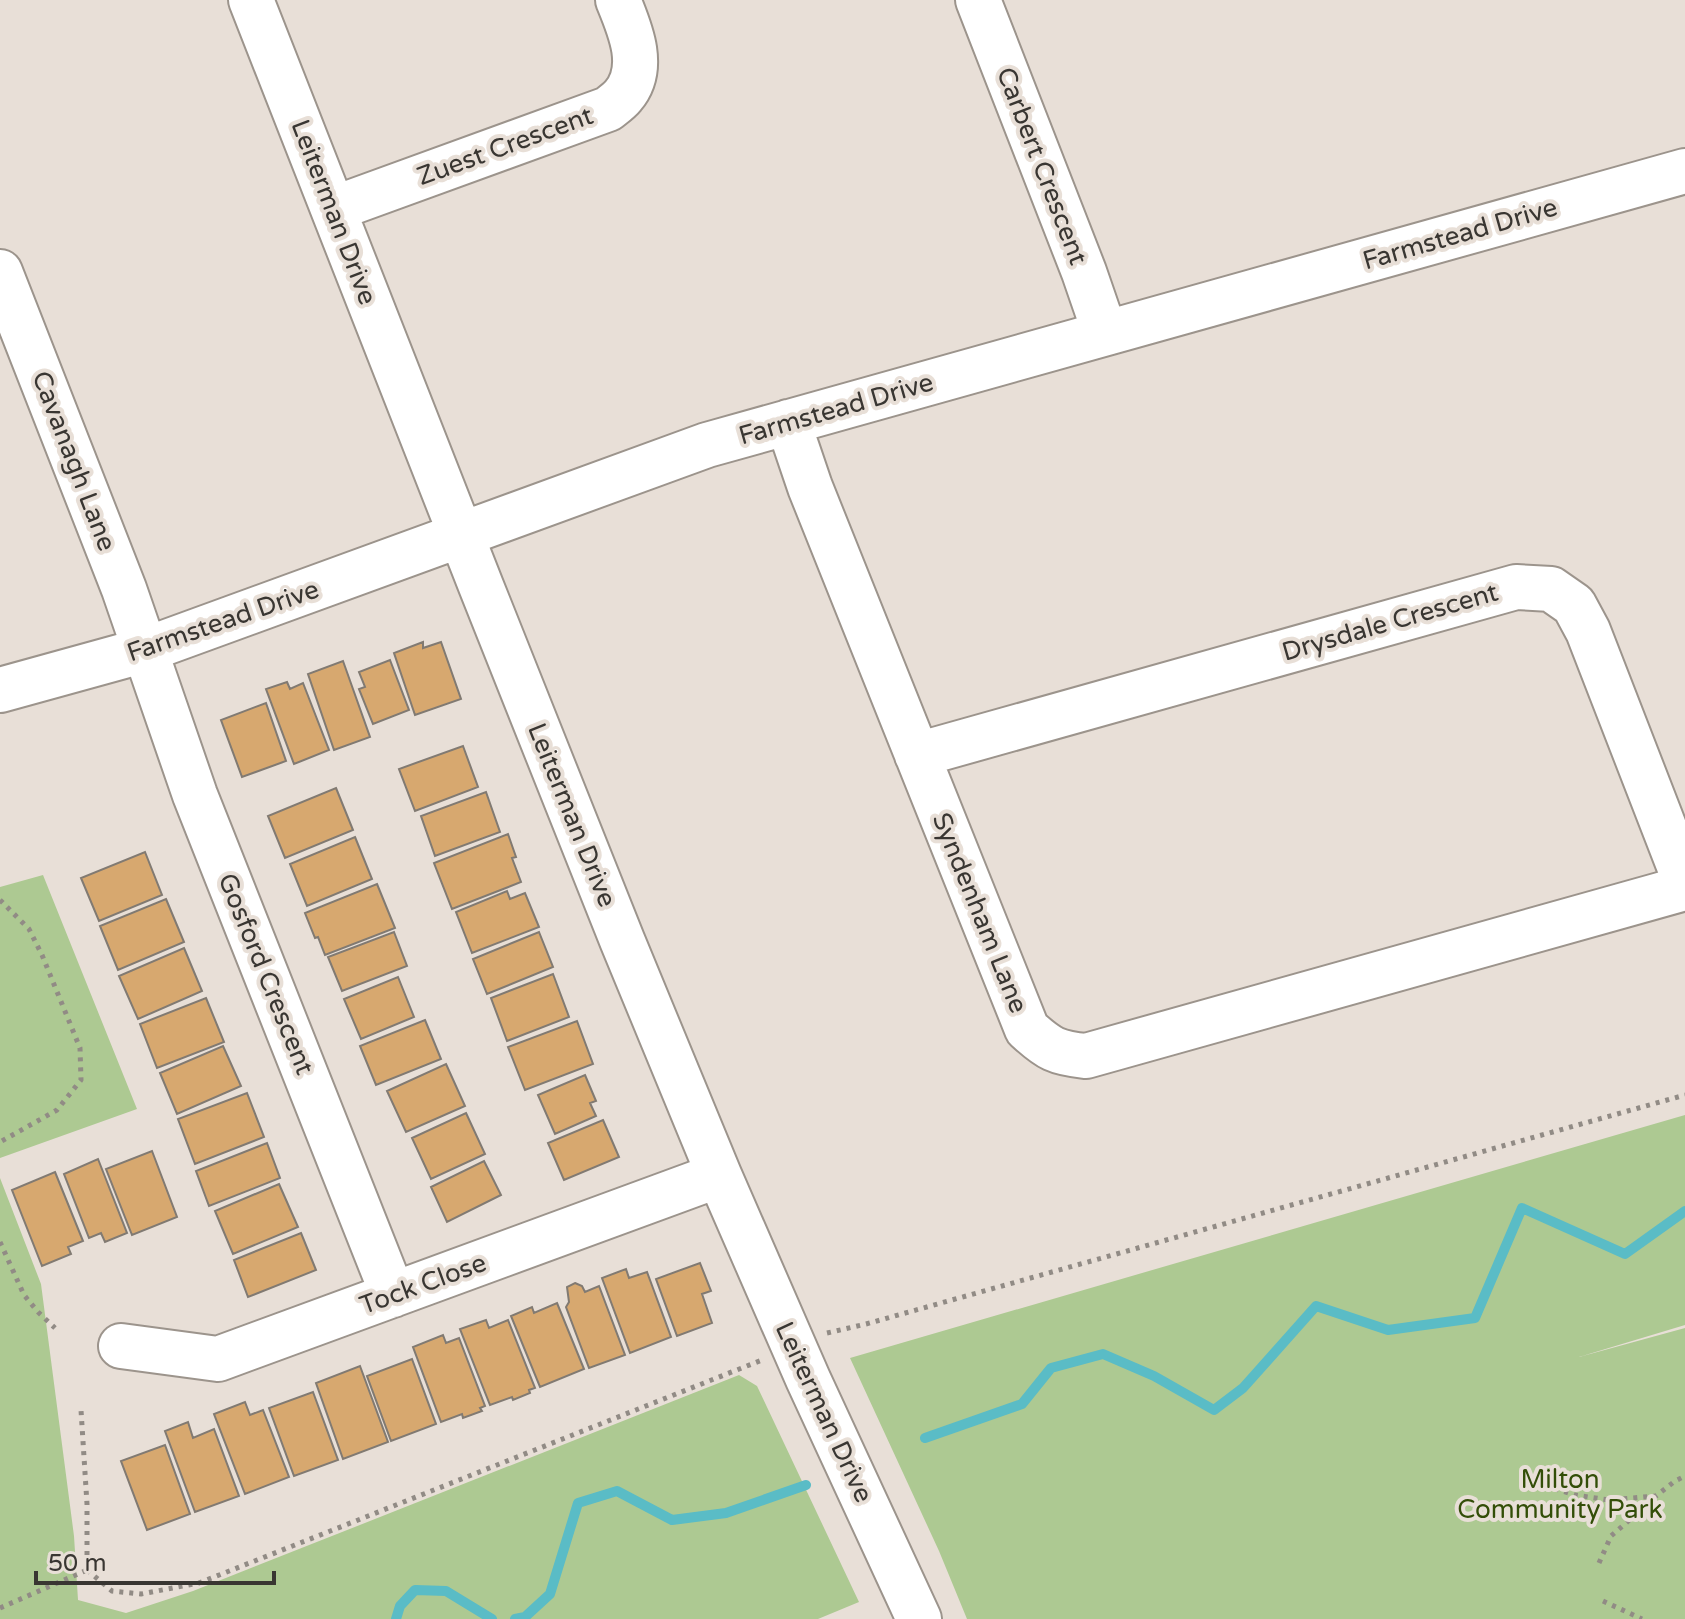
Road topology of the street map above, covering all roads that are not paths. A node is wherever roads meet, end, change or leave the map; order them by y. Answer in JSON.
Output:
{"nodes":[{"id":1,"x":251,"y":0,"type":"edge"},
{"id":2,"x":618,"y":0,"type":"edge"},
{"id":3,"x":987,"y":2,"type":"edge"},
{"id":4,"x":1685,"y":171,"type":"edge"},
{"id":5,"x":333,"y":209,"type":"junction"},
{"id":6,"x":0,"y":272,"type":"edge"},
{"id":7,"x":1105,"y":333,"type":"junction"},
{"id":8,"x":788,"y":422,"type":"junction"},
{"id":9,"x":461,"y":536,"type":"junction"},
{"id":10,"x":145,"y":650,"type":"junction"},
{"id":11,"x":0,"y":690,"type":"edge"},
{"id":12,"x":917,"y":755,"type":"junction"},
{"id":13,"x":1685,"y":881,"type":"edge"},
{"id":14,"x":1685,"y":888,"type":"edge"},
{"id":15,"x":719,"y":1175,"type":"junction"},
{"id":16,"x":393,"y":1295,"type":"junction"},
{"id":17,"x":121,"y":1346,"type":"dead end"},
{"id":18,"x":919,"y":1619,"type":"edge"}],
"edges":[{"from":1,"to":5,"type":"street","name":"Leiterman Drive"},
{"from":2,"to":5,"type":"street","name":"Zuest Crescent"},
{"from":3,"to":7,"type":"street","name":"Carbert Crescent"},
{"from":4,"to":7,"type":"street","name":"Farmstead Drive"},
{"from":5,"to":9,"type":"street","name":"Leiterman Drive"},
{"from":6,"to":10,"type":"street","name":"Cavanagh Lane"},
{"from":7,"to":8,"type":"street","name":"Farmstead Drive"},
{"from":8,"to":9,"type":"street","name":"Farmstead Drive"},
{"from":8,"to":12,"type":"street","name":"Syndenham Lane"},
{"from":9,"to":10,"type":"street","name":"Farmstead Drive"},
{"from":9,"to":15,"type":"street","name":"Leiterman Drive"},
{"from":10,"to":11,"type":"street","name":"Farmstead Drive"},
{"from":10,"to":16,"type":"street","name":"Gosford Crescent"},
{"from":12,"to":13,"type":"street","name":"Drysdale Crescent"},
{"from":12,"to":14,"type":"street","name":"Syndenham Lane"},
{"from":15,"to":16,"type":"street","name":"Tock Close"},
{"from":15,"to":18,"type":"street","name":"Leiterman Drive"},
{"from":16,"to":17,"type":"street","name":"Tock Close"}]}
